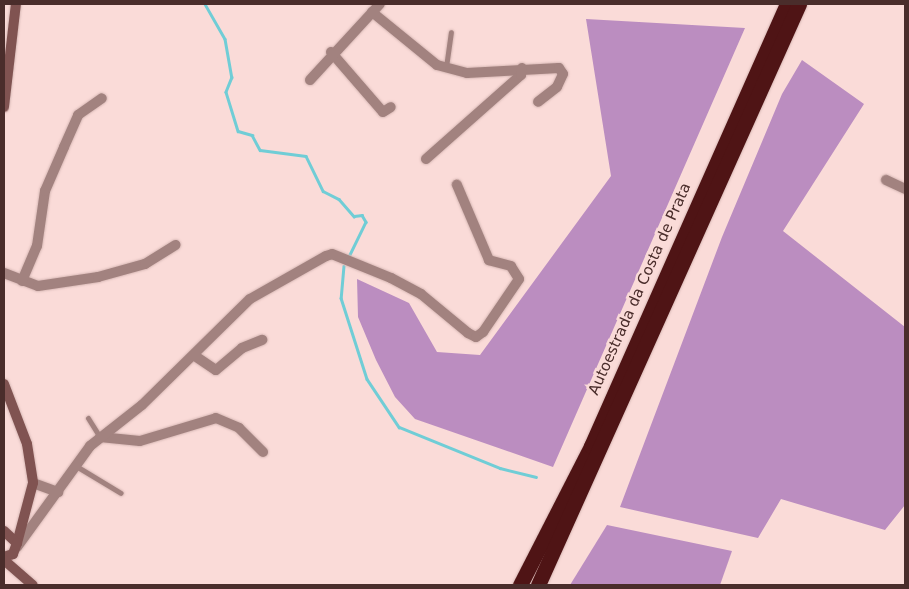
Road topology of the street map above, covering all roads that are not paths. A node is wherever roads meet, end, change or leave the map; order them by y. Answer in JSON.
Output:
{"nodes":[{"id":1,"x":16,"y":4,"type":"edge"},
{"id":2,"x":380,"y":4,"type":"edge"},
{"id":3,"x":787,"y":4,"type":"edge"},
{"id":4,"x":799,"y":4,"type":"edge"},
{"id":5,"x":372,"y":12,"type":"junction"},
{"id":6,"x":451,"y":32,"type":"dead end"},
{"id":7,"x":331,"y":52,"type":"junction"},
{"id":8,"x":446,"y":67,"type":"junction"},
{"id":9,"x":522,"y":68,"type":"junction"},
{"id":10,"x":310,"y":80,"type":"dead end"},
{"id":11,"x":102,"y":98,"type":"dead end"},
{"id":12,"x":538,"y":102,"type":"dead end"},
{"id":13,"x":4,"y":107,"type":"edge"},
{"id":14,"x":392,"y":107,"type":"dead end"},
{"id":15,"x":426,"y":159,"type":"dead end"},
{"id":16,"x":886,"y":180,"type":"dead end"},
{"id":17,"x":458,"y":185,"type":"dead end"},
{"id":18,"x":905,"y":189,"type":"edge"},
{"id":19,"x":176,"y":245,"type":"dead end"},
{"id":20,"x":4,"y":273,"type":"edge"},
{"id":21,"x":22,"y":281,"type":"junction"},
{"id":22,"x":262,"y":340,"type":"dead end"},
{"id":23,"x":195,"y":356,"type":"junction"},
{"id":24,"x":4,"y":386,"type":"edge"},
{"id":25,"x":88,"y":418,"type":"dead end"},
{"id":26,"x":100,"y":437,"type":"junction"},
{"id":27,"x":263,"y":452,"type":"dead end"},
{"id":28,"x":76,"y":466,"type":"junction"},
{"id":29,"x":33,"y":483,"type":"junction"},
{"id":30,"x":58,"y":492,"type":"junction"},
{"id":31,"x":121,"y":493,"type":"dead end"},
{"id":32,"x":22,"y":523,"type":"junction"},
{"id":33,"x":5,"y":531,"type":"edge"},
{"id":34,"x":16,"y":547,"type":"junction"},
{"id":35,"x":5,"y":564,"type":"edge"},
{"id":36,"x":22,"y":574,"type":"junction"},
{"id":37,"x":33,"y":585,"type":"edge"},
{"id":38,"x":520,"y":585,"type":"edge"},
{"id":39,"x":538,"y":585,"type":"edge"}],
"edges":[{"from":1,"to":13,"type":"street"},
{"from":2,"to":5,"type":"street"},
{"from":3,"to":38,"type":"highway","name":"Autoestrada da Costa de Prata"},
{"from":4,"to":39,"type":"highway","name":"Autoestrada da Costa de Prata"},
{"from":5,"to":7,"type":"street"},
{"from":5,"to":8,"type":"street"},
{"from":6,"to":8,"type":"lane"},
{"from":7,"to":10,"type":"street"},
{"from":7,"to":14,"type":"street"},
{"from":8,"to":9,"type":"street"},
{"from":9,"to":12,"type":"street"},
{"from":9,"to":15,"type":"street"},
{"from":11,"to":21,"type":"street"},
{"from":16,"to":18,"type":"street"},
{"from":17,"to":23,"type":"street"},
{"from":19,"to":21,"type":"street"},
{"from":20,"to":21,"type":"street"},
{"from":22,"to":23,"type":"street"},
{"from":23,"to":26,"type":"street"},
{"from":24,"to":29,"type":"street"},
{"from":25,"to":26,"type":"lane"},
{"from":26,"to":27,"type":"street"},
{"from":26,"to":28,"type":"street"},
{"from":28,"to":30,"type":"street"},
{"from":28,"to":31,"type":"lane"},
{"from":29,"to":30,"type":"street"},
{"from":29,"to":32,"type":"street"},
{"from":30,"to":34,"type":"street"},
{"from":32,"to":33,"type":"street"},
{"from":32,"to":34,"type":"street"},
{"from":33,"to":34,"type":"street"},
{"from":34,"to":35,"type":"street"},
{"from":34,"to":36,"type":"street"},
{"from":35,"to":36,"type":"street"},
{"from":36,"to":37,"type":"street"}]}
